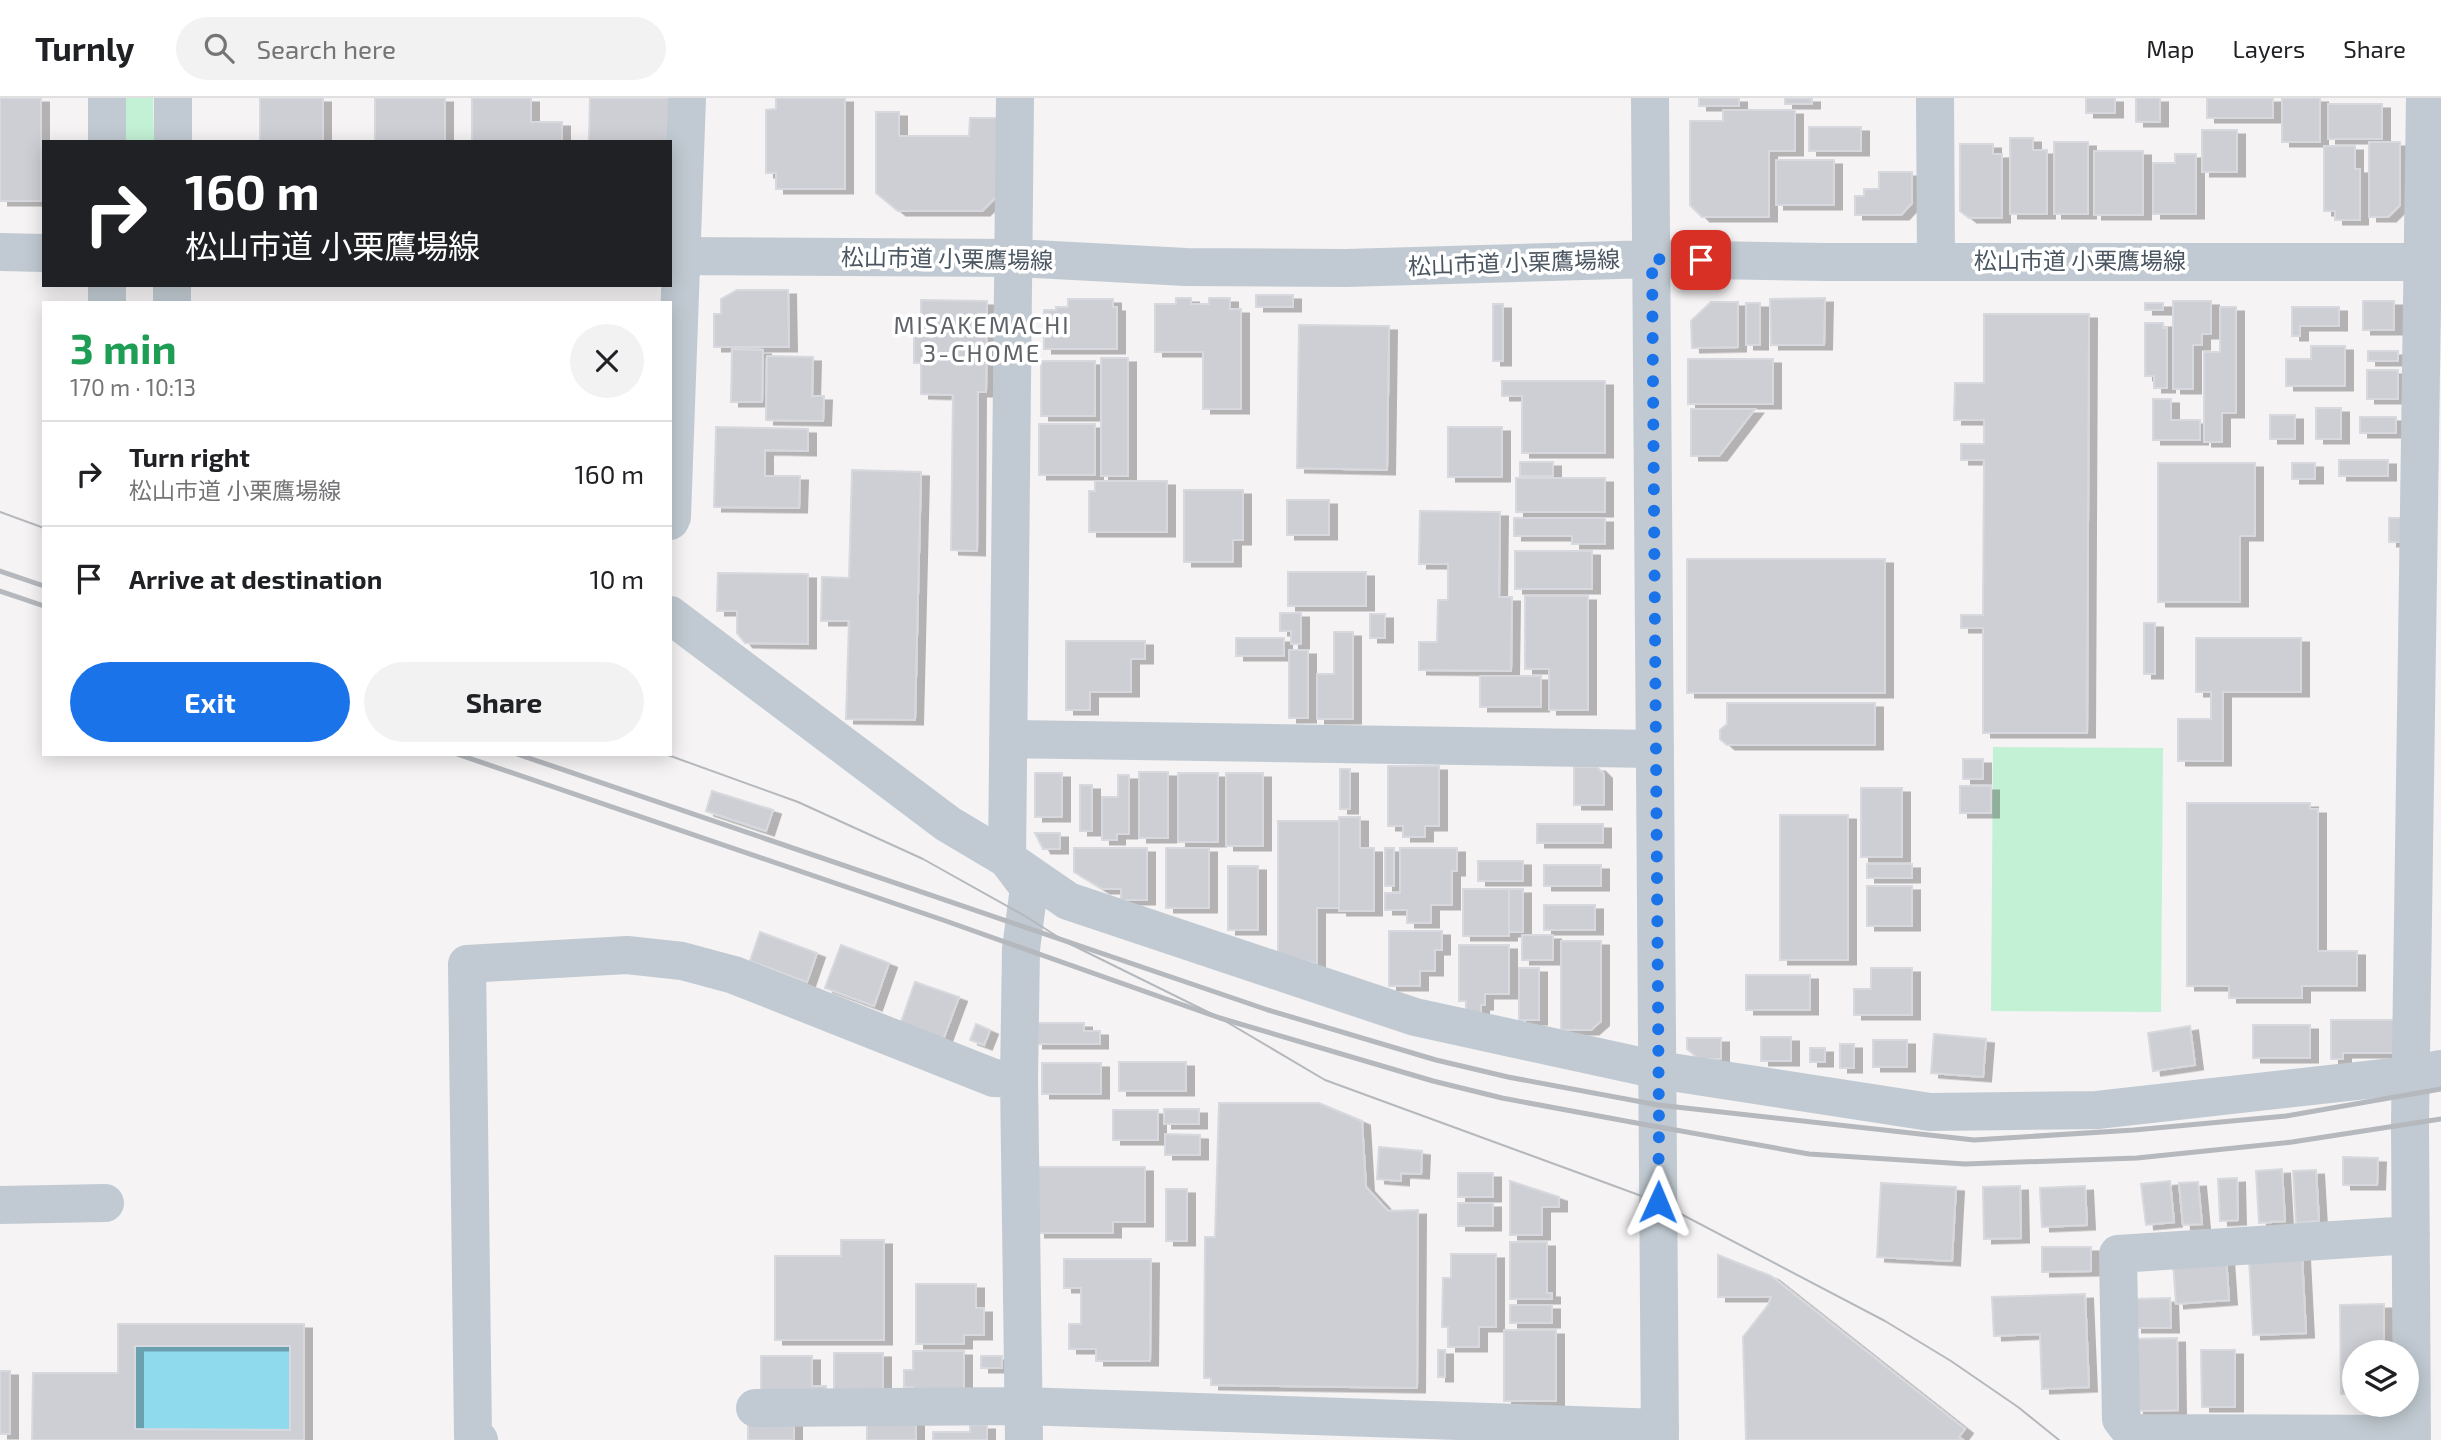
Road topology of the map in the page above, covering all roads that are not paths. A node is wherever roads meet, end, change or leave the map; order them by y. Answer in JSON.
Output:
{"nodes":[{"id":1,"x":107,"y":98,"type":"edge"},
{"id":2,"x":173,"y":98,"type":"edge"},
{"id":3,"x":687,"y":98,"type":"edge"},
{"id":4,"x":1014,"y":98,"type":"edge"},
{"id":5,"x":1650,"y":98,"type":"edge"},
{"id":6,"x":1935,"y":98,"type":"edge"},
{"id":7,"x":2425,"y":98,"type":"edge"},
{"id":8,"x":107,"y":140,"type":"edge"},
{"id":9,"x":173,"y":140,"type":"edge"},
{"id":10,"x":0,"y":252,"type":"edge"},
{"id":11,"x":42,"y":253,"type":"edge"},
{"id":12,"x":676,"y":256,"type":"edge"},
{"id":13,"x":1014,"y":258,"type":"junction"},
{"id":14,"x":1652,"y":259,"type":"junction"},
{"id":15,"x":1936,"y":260,"type":"junction"},
{"id":16,"x":2432,"y":262,"type":"edge"},
{"id":17,"x":672,"y":517,"type":"edge"},
{"id":18,"x":672,"y":617,"type":"edge"},
{"id":19,"x":1009,"y":739,"type":"junction"},
{"id":20,"x":2429,"y":744,"type":"edge"},
{"id":21,"x":1655,"y":749,"type":"junction"},
{"id":22,"x":1007,"y":859,"type":"junction"},
{"id":23,"x":1658,"y":1070,"type":"junction"},
{"id":24,"x":2426,"y":1072,"type":"edge"},
{"id":25,"x":1018,"y":1079,"type":"junction"},
{"id":26,"x":105,"y":1203,"type":"dead end"},
{"id":27,"x":0,"y":1205,"type":"edge"},
{"id":28,"x":2411,"y":1235,"type":"junction"},
{"id":29,"x":2426,"y":1369,"type":"edge"},
{"id":30,"x":755,"y":1408,"type":"dead end"},
{"id":31,"x":841,"y":1423,"type":"edge"},
{"id":32,"x":1023,"y":1423,"type":"edge"},
{"id":33,"x":1660,"y":1434,"type":"edge"},
{"id":34,"x":2412,"y":1437,"type":"edge"},
{"id":35,"x":479,"y":1440,"type":"edge"}],
"edges":[{"from":1,"to":8,"type":"street"},
{"from":2,"to":9,"type":"street"},
{"from":3,"to":12,"type":"street"},
{"from":4,"to":13,"type":"street"},
{"from":5,"to":14,"type":"street"},
{"from":6,"to":15,"type":"street"},
{"from":7,"to":16,"type":"street"},
{"from":10,"to":11,"type":"street"},
{"from":12,"to":13,"type":"street","name":"松山市道 小栗鷹場線"},
{"from":12,"to":17,"type":"street"},
{"from":13,"to":14,"type":"street","name":"松山市道 小栗鷹場線"},
{"from":13,"to":19,"type":"street"},
{"from":14,"to":15,"type":"street","name":"松山市道 小栗鷹場線"},
{"from":14,"to":21,"type":"street"},
{"from":15,"to":16,"type":"street","name":"松山市道 小栗鷹場線"},
{"from":16,"to":20,"type":"street"},
{"from":18,"to":22,"type":"street"},
{"from":19,"to":21,"type":"street"},
{"from":19,"to":22,"type":"street"},
{"from":20,"to":24,"type":"street"},
{"from":21,"to":23,"type":"street"},
{"from":22,"to":23,"type":"street"},
{"from":22,"to":25,"type":"street"},
{"from":23,"to":24,"type":"street"},
{"from":23,"to":33,"type":"street"},
{"from":24,"to":28,"type":"street"},
{"from":25,"to":32,"type":"street"},
{"from":25,"to":35,"type":"street"},
{"from":26,"to":27,"type":"street"},
{"from":28,"to":29,"type":"street"},
{"from":28,"to":34,"type":"street"},
{"from":29,"to":34,"type":"street"},
{"from":30,"to":31,"type":"street"},
{"from":31,"to":32,"type":"street"},
{"from":32,"to":33,"type":"street"}]}
